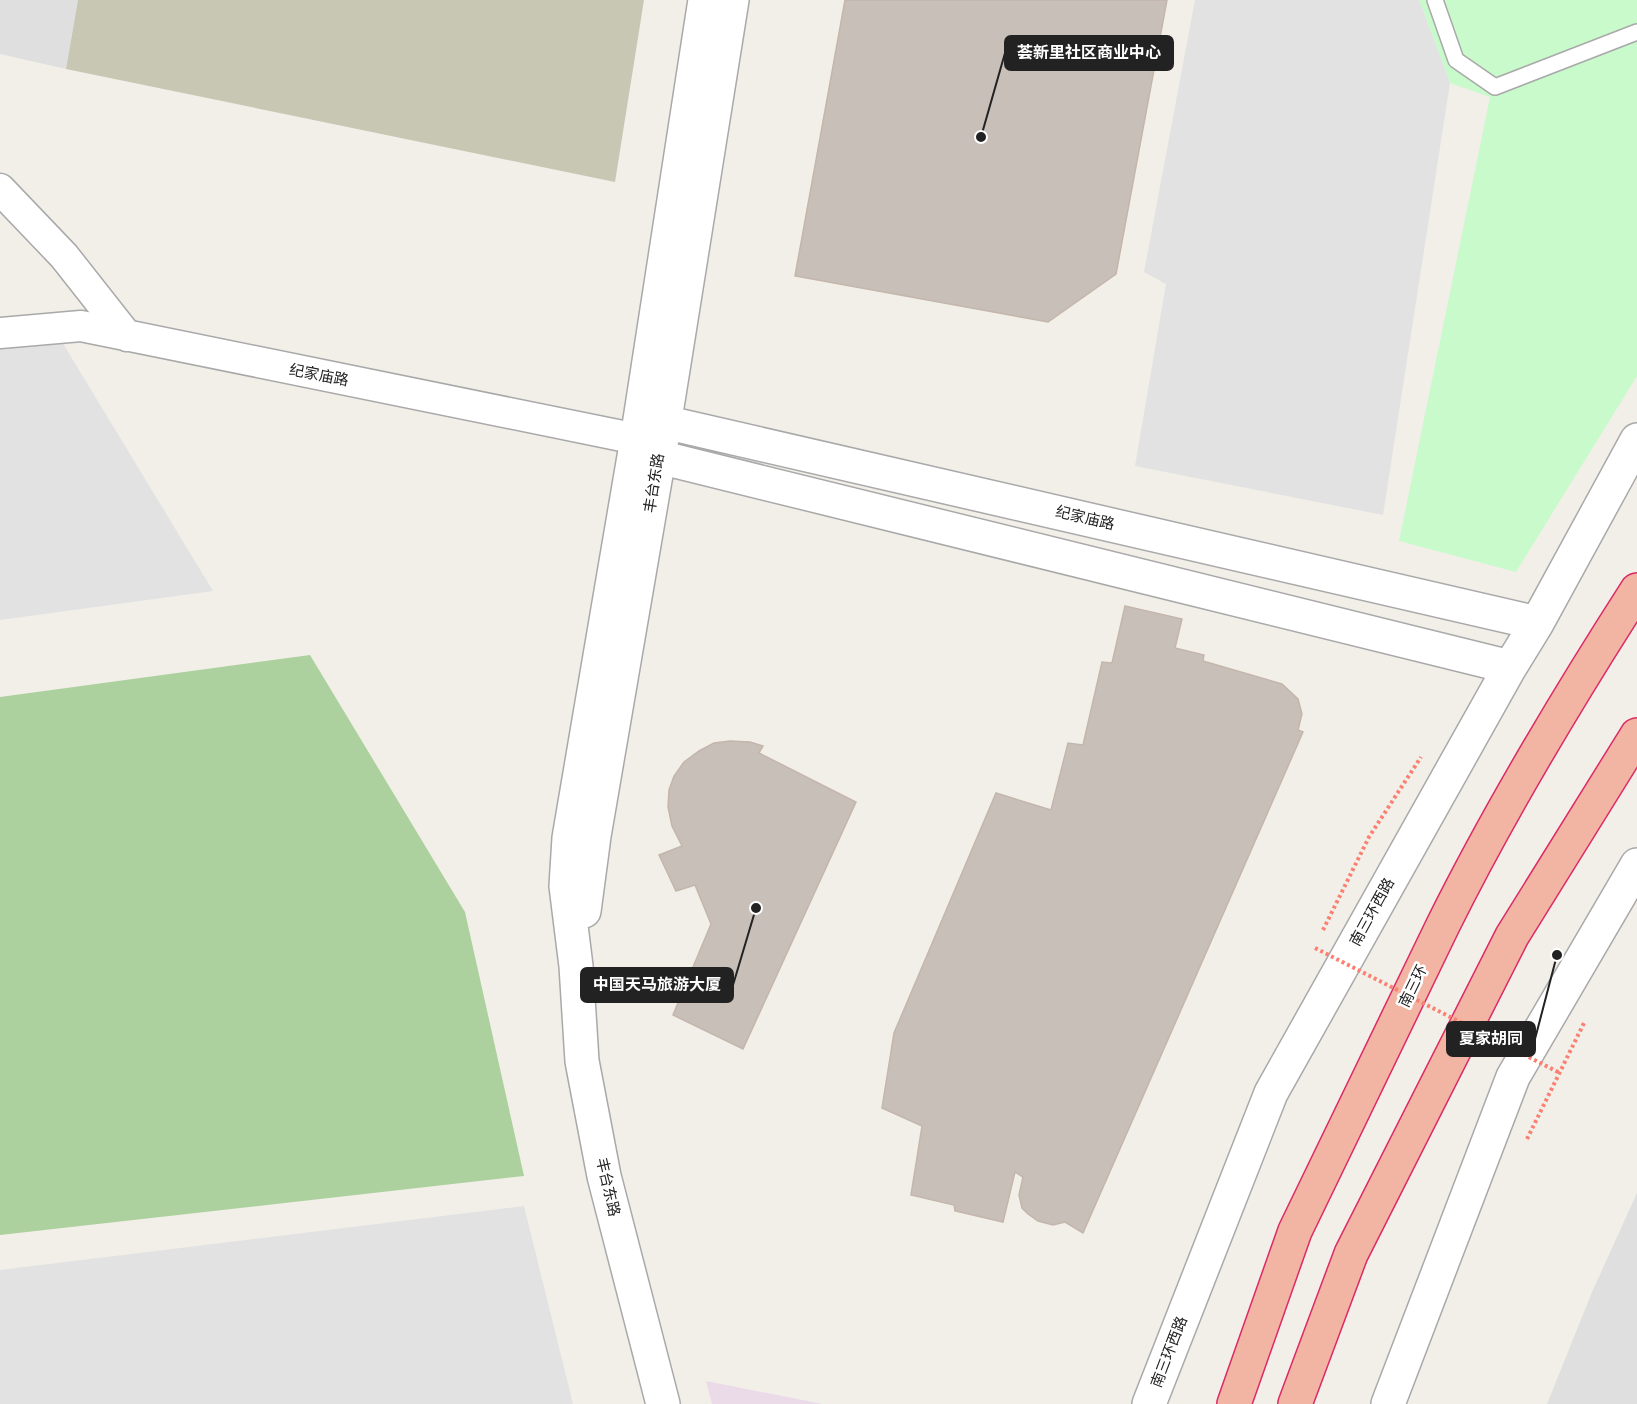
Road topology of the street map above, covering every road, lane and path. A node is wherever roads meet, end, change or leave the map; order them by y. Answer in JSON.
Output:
{"nodes":[{"id":1,"x":705,"y":0,"type":"edge"},
{"id":2,"x":732,"y":0,"type":"edge"},
{"id":3,"x":1435,"y":0,"type":"edge"},
{"id":4,"x":1637,"y":32,"type":"edge"},
{"id":5,"x":0,"y":189,"type":"edge"},
{"id":6,"x":0,"y":333,"type":"edge"},
{"id":7,"x":127,"y":336,"type":"junction"},
{"id":8,"x":653,"y":439,"type":"junction"},
{"id":9,"x":1637,"y":440,"type":"edge"},
{"id":10,"x":1637,"y":591,"type":"edge"},
{"id":11,"x":1537,"y":623,"type":"junction"},
{"id":12,"x":1510,"y":667,"type":"junction"},
{"id":13,"x":1637,"y":735,"type":"edge"},
{"id":14,"x":1424,"y":751,"type":"dead end"},
{"id":15,"x":1637,"y":865,"type":"edge"},
{"id":16,"x":1315,"y":948,"type":"junction"},
{"id":17,"x":1310,"y":958,"type":"dead end"},
{"id":18,"x":1590,"y":1011,"type":"dead end"},
{"id":19,"x":1560,"y":1072,"type":"junction"},
{"id":20,"x":1527,"y":1139,"type":"dead end"},
{"id":21,"x":663,"y":1404,"type":"edge"},
{"id":22,"x":1149,"y":1404,"type":"edge"},
{"id":23,"x":1234,"y":1404,"type":"edge"},
{"id":24,"x":1295,"y":1404,"type":"edge"},
{"id":25,"x":1388,"y":1404,"type":"edge"}],
"edges":[{"from":1,"to":8,"type":"street","name":"丰台东路"},
{"from":2,"to":8,"type":"street","name":"丰台东路"},
{"from":3,"to":4,"type":"lane"},
{"from":5,"to":7,"type":"street"},
{"from":6,"to":7,"type":"street","name":"纪家庙路"},
{"from":7,"to":8,"type":"street","name":"纪家庙路"},
{"from":8,"to":11,"type":"street","name":"纪家庙路"},
{"from":8,"to":12,"type":"street","name":"纪家庙路"},
{"from":8,"to":21,"type":"street","name":"丰台东路"},
{"from":9,"to":11,"type":"street","name":"南三环西路"},
{"from":10,"to":23,"type":"highway","name":"南三环"},
{"from":11,"to":12,"type":"street","name":"南三环西路"},
{"from":12,"to":22,"type":"street","name":"南三环西路"},
{"from":13,"to":24,"type":"highway"},
{"from":14,"to":16,"type":"path"},
{"from":15,"to":25,"type":"street"},
{"from":16,"to":17,"type":"path"},
{"from":16,"to":19,"type":"path","bridge":true},
{"from":18,"to":19,"type":"path"},
{"from":19,"to":20,"type":"path"}]}
